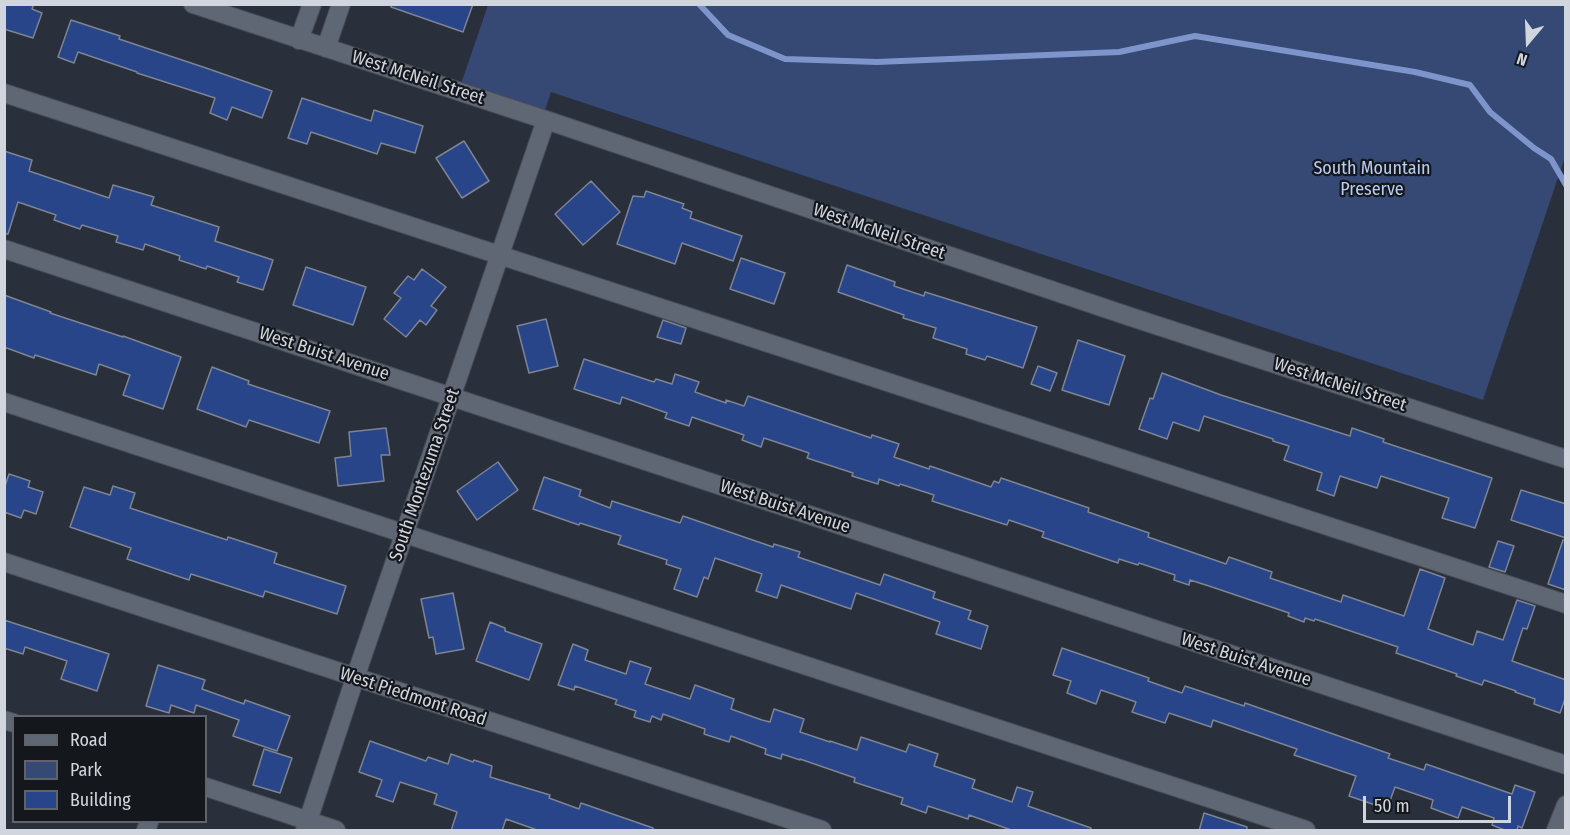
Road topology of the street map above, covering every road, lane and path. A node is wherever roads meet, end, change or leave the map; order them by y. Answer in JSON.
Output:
{"nodes":[{"id":1,"x":193,"y":4,"type":"edge"},
{"id":2,"x":312,"y":4,"type":"edge"},
{"id":3,"x":341,"y":4,"type":"edge"},
{"id":4,"x":300,"y":40,"type":"junction"},
{"id":5,"x":326,"y":48,"type":"junction"},
{"id":6,"x":4,"y":93,"type":"edge"},
{"id":7,"x":546,"y":120,"type":"junction"},
{"id":8,"x":4,"y":249,"type":"edge"},
{"id":9,"x":500,"y":255,"type":"junction"},
{"id":10,"x":451,"y":397,"type":"junction"},
{"id":11,"x":4,"y":402,"type":"edge"},
{"id":12,"x":1566,"y":459,"type":"edge"},
{"id":13,"x":405,"y":535,"type":"junction"},
{"id":14,"x":4,"y":562,"type":"edge"},
{"id":15,"x":1566,"y":604,"type":"edge"},
{"id":16,"x":355,"y":678,"type":"junction"},
{"id":17,"x":1566,"y":765,"type":"edge"},
{"id":18,"x":207,"y":787,"type":"edge"},
{"id":19,"x":306,"y":826,"type":"edge"},
{"id":20,"x":336,"y":831,"type":"edge"},
{"id":21,"x":822,"y":831,"type":"edge"},
{"id":22,"x":1306,"y":831,"type":"edge"}],
"edges":[{"from":1,"to":4,"type":"street","name":"West McNeil Street"},
{"from":2,"to":4,"type":"street"},
{"from":3,"to":5,"type":"street"},
{"from":4,"to":5,"type":"street","name":"West McNeil Street"},
{"from":5,"to":7,"type":"street","name":"West McNeil Street"},
{"from":6,"to":9,"type":"street"},
{"from":7,"to":9,"type":"street","name":"South Montezuma Street"},
{"from":7,"to":12,"type":"street","name":"West McNeil Street"},
{"from":8,"to":10,"type":"street","name":"West Buist Avenue"},
{"from":9,"to":10,"type":"street","name":"South Montezuma Street"},
{"from":9,"to":15,"type":"street"},
{"from":10,"to":13,"type":"street","name":"South Montezuma Street"},
{"from":10,"to":17,"type":"street","name":"West Buist Avenue"},
{"from":11,"to":13,"type":"street"},
{"from":13,"to":16,"type":"street","name":"South Montezuma Street"},
{"from":13,"to":22,"type":"street"},
{"from":14,"to":16,"type":"street","name":"West Piedmont Road"},
{"from":16,"to":19,"type":"street","name":"South Montezuma Street"},
{"from":16,"to":21,"type":"street","name":"West Piedmont Road"},
{"from":18,"to":19,"type":"street"},
{"from":19,"to":20,"type":"street"}]}
